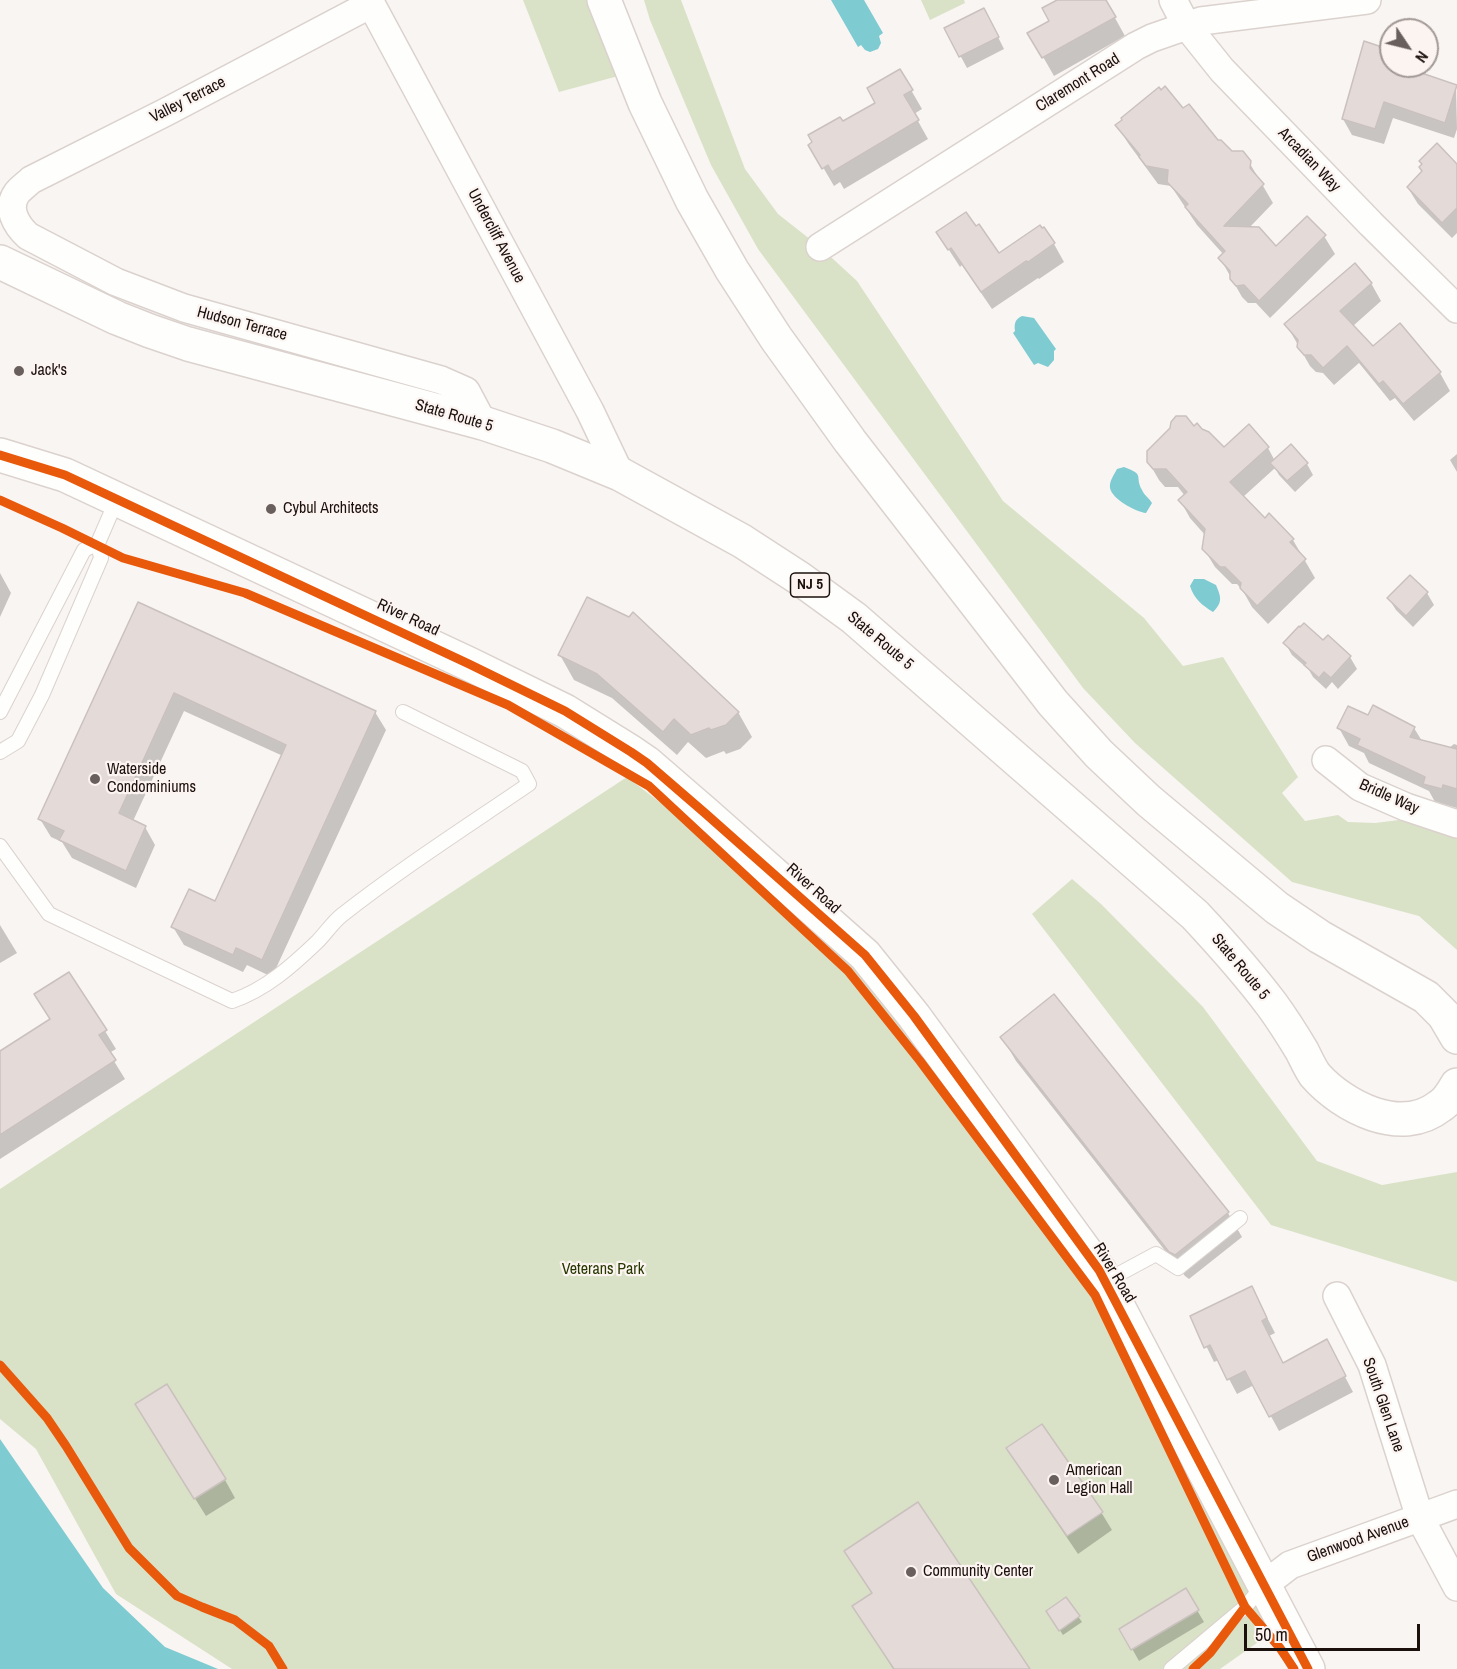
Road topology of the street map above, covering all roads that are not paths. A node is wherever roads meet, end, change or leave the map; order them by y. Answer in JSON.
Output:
{"nodes":[{"id":1,"x":604,"y":0,"type":"edge"},
{"id":2,"x":1173,"y":0,"type":"edge"},
{"id":3,"x":1367,"y":0,"type":"edge"},
{"id":4,"x":370,"y":2,"type":"edge"},
{"id":5,"x":1186,"y":25,"type":"junction"},
{"id":6,"x":13,"y":203,"type":"joint"},
{"id":7,"x":820,"y":247,"type":"dead end"},
{"id":8,"x":0,"y":262,"type":"edge"},
{"id":9,"x":1457,"y":309,"type":"edge"},
{"id":10,"x":483,"y":423,"type":"junction"},
{"id":11,"x":0,"y":455,"type":"edge"},
{"id":12,"x":620,"y":474,"type":"junction"},
{"id":13,"x":117,"y":499,"type":"junction"},
{"id":14,"x":98,"y":543,"type":"junction"},
{"id":15,"x":0,"y":712,"type":"edge"},
{"id":16,"x":404,"y":712,"type":"dead end"},
{"id":17,"x":0,"y":752,"type":"edge"},
{"id":18,"x":1326,"y":760,"type":"dead end"},
{"id":19,"x":1457,"y":824,"type":"edge"},
{"id":20,"x":0,"y":846,"type":"edge"},
{"id":21,"x":1457,"y":1037,"type":"edge"},
{"id":22,"x":1455,"y":1096,"type":"edge"},
{"id":23,"x":1240,"y":1218,"type":"dead end"},
{"id":24,"x":1104,"y":1282,"type":"junction"},
{"id":25,"x":1337,"y":1296,"type":"dead end"},
{"id":26,"x":1457,"y":1504,"type":"edge"},
{"id":27,"x":1420,"y":1518,"type":"junction"},
{"id":28,"x":1264,"y":1586,"type":"junction"},
{"id":29,"x":1457,"y":1587,"type":"edge"},
{"id":30,"x":1171,"y":1669,"type":"edge"},
{"id":31,"x":1308,"y":1669,"type":"edge"}],
"edges":[{"from":1,"to":21,"type":"main road"},
{"from":2,"to":5,"type":"street","name":"Arcadian Way"},
{"from":3,"to":5,"type":"street","name":"Claremont Road"},
{"from":4,"to":6,"type":"street","name":"Valley Terrace"},
{"from":4,"to":12,"type":"street","name":"Undercliff Avenue"},
{"from":5,"to":7,"type":"street","name":"Claremont Road"},
{"from":5,"to":9,"type":"street","name":"Arcadian Way"},
{"from":6,"to":10,"type":"street","name":"Hudson Terrace"},
{"from":8,"to":10,"type":"main road","name":"State Route 5","number":"NJ 5"},
{"from":10,"to":12,"type":"main road","name":"State Route 5","number":"NJ 5"},
{"from":11,"to":13,"type":"main road","name":"River Road"},
{"from":12,"to":22,"type":"main road","name":"State Route 5","number":"NJ 5"},
{"from":13,"to":14,"type":"lane"},
{"from":13,"to":24,"type":"main road","name":"River Road"},
{"from":14,"to":15,"type":"lane"},
{"from":14,"to":17,"type":"lane"},
{"from":16,"to":20,"type":"lane"},
{"from":18,"to":19,"type":"street","name":"Bridle Way"},
{"from":23,"to":24,"type":"lane"},
{"from":24,"to":28,"type":"main road","name":"River Road"},
{"from":25,"to":27,"type":"street","name":"South Glen Lane"},
{"from":26,"to":27,"type":"street","name":"Glenwood Avenue"},
{"from":27,"to":28,"type":"street","name":"Glenwood Avenue"},
{"from":27,"to":29,"type":"street","name":"South Glen Lane"},
{"from":28,"to":30,"type":"lane"},
{"from":28,"to":31,"type":"main road","name":"River Road"}]}
